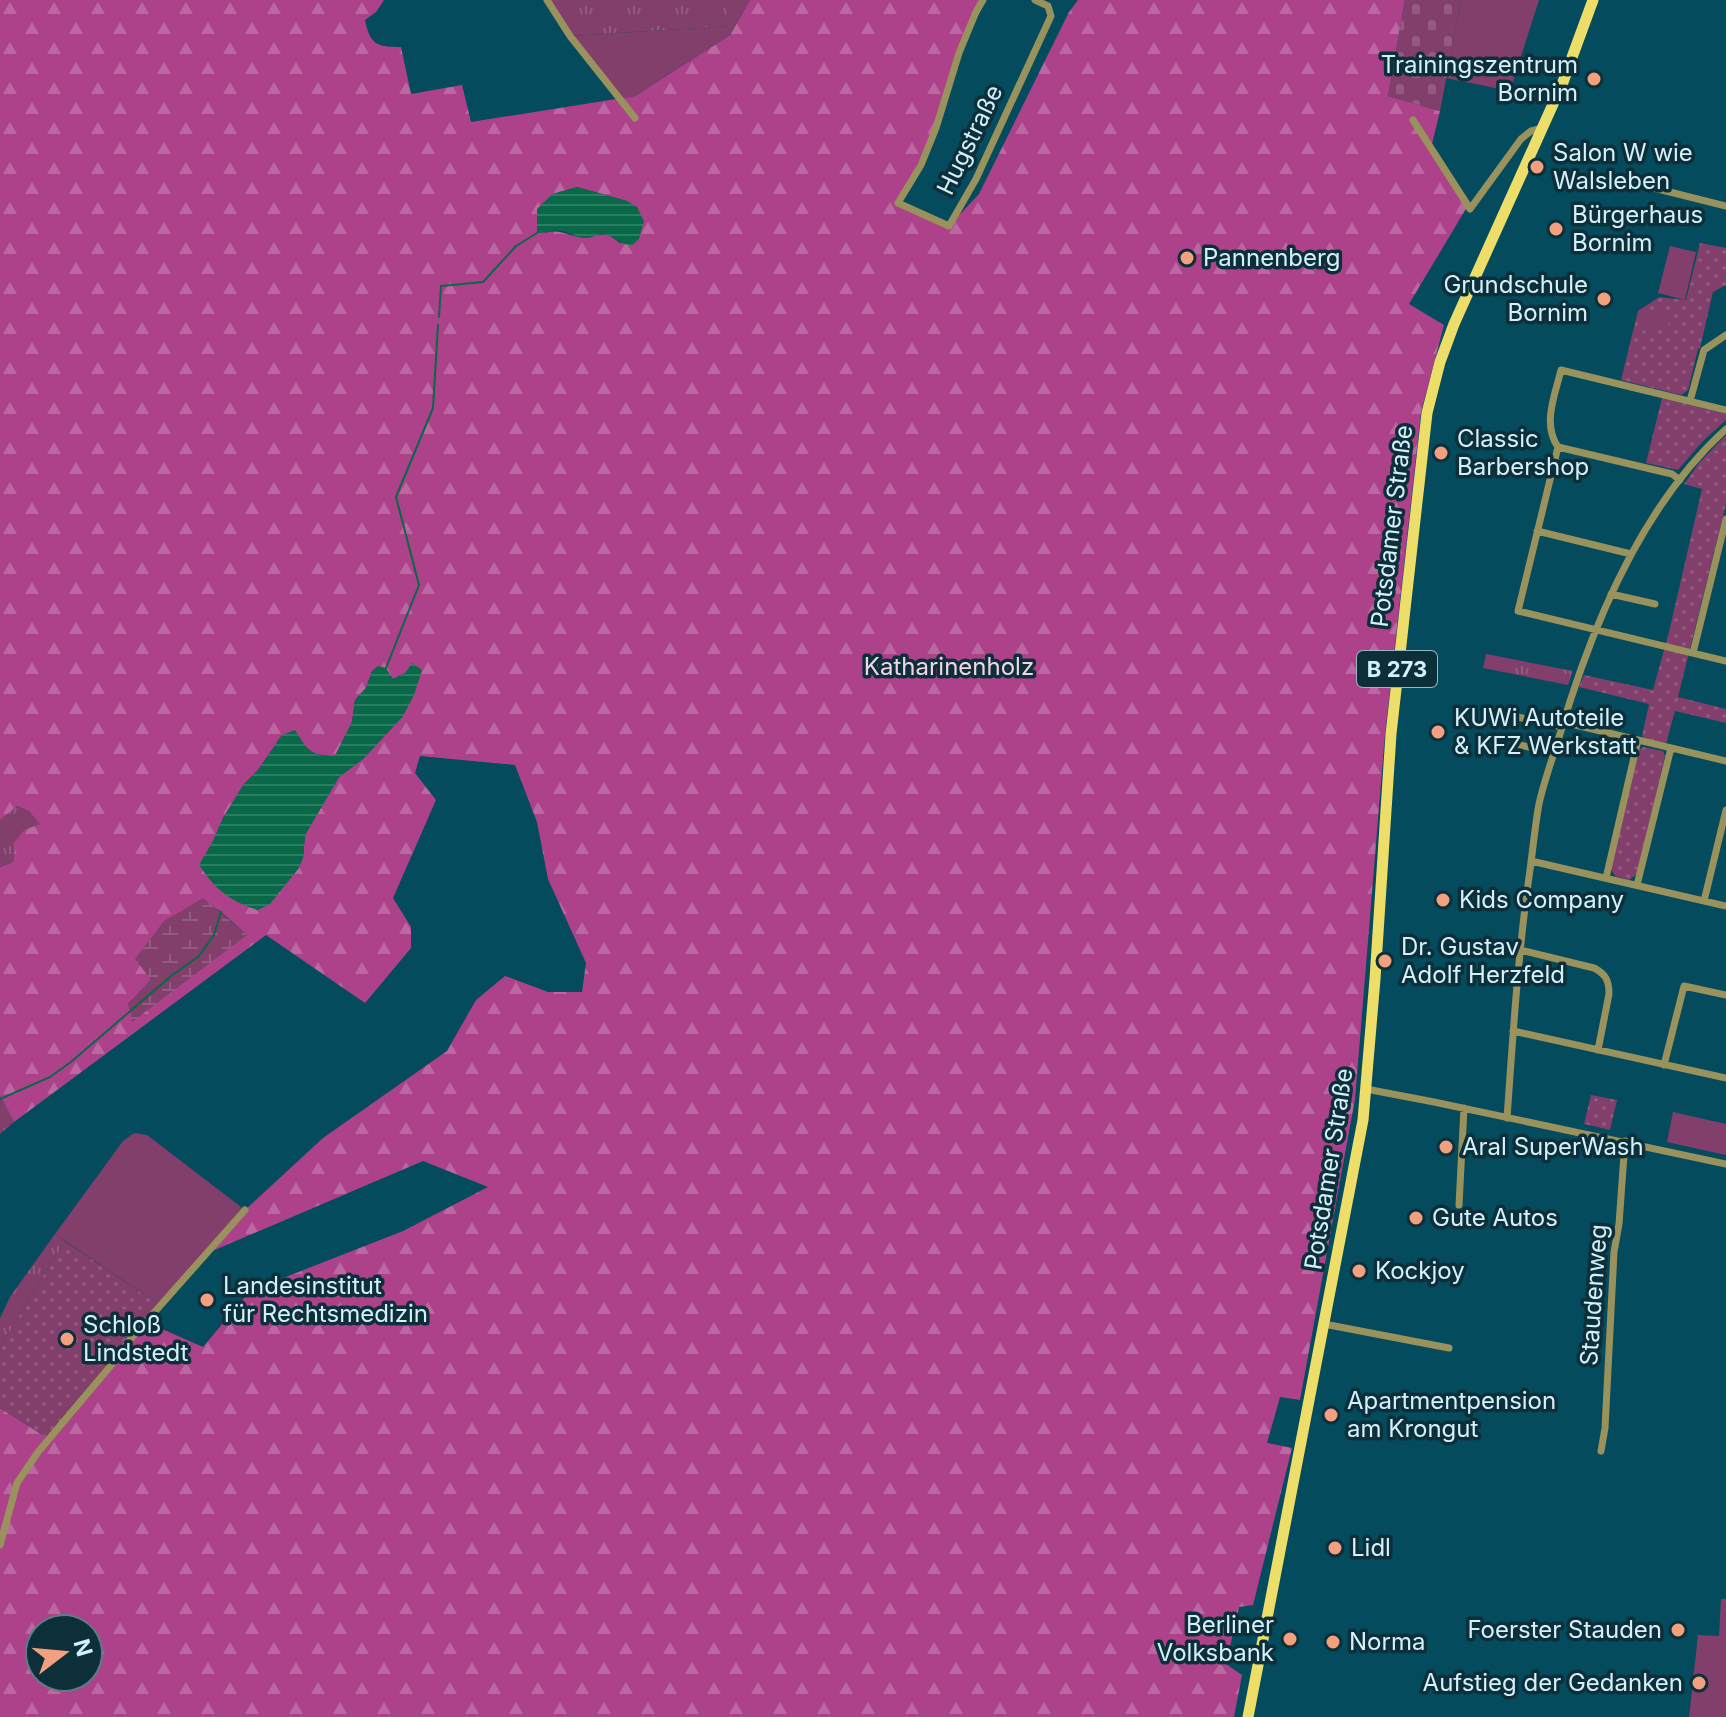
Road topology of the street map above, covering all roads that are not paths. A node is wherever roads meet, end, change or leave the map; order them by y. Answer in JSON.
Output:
{"nodes":[{"id":1,"x":547,"y":0,"type":"edge"},
{"id":2,"x":983,"y":0,"type":"edge"},
{"id":3,"x":1035,"y":0,"type":"edge"},
{"id":4,"x":1593,"y":0,"type":"edge"},
{"id":5,"x":635,"y":118,"type":"dead end"},
{"id":6,"x":1413,"y":120,"type":"dead end"},
{"id":7,"x":1543,"y":128,"type":"junction"},
{"id":8,"x":1630,"y":182,"type":"dead end"},
{"id":9,"x":1726,"y":206,"type":"edge"},
{"id":10,"x":1726,"y":335,"type":"edge"},
{"id":11,"x":1690,"y":401,"type":"junction"},
{"id":12,"x":1726,"y":410,"type":"edge"},
{"id":13,"x":1726,"y":429,"type":"edge"},
{"id":14,"x":1558,"y":447,"type":"junction"},
{"id":15,"x":1680,"y":480,"type":"junction"},
{"id":16,"x":1726,"y":519,"type":"edge"},
{"id":17,"x":1537,"y":531,"type":"junction"},
{"id":18,"x":1631,"y":554,"type":"junction"},
{"id":19,"x":1611,"y":594,"type":"junction"},
{"id":20,"x":1655,"y":604,"type":"dead end"},
{"id":21,"x":1596,"y":629,"type":"junction"},
{"id":22,"x":1693,"y":653,"type":"junction"},
{"id":23,"x":1726,"y":661,"type":"edge"},
{"id":24,"x":1491,"y":711,"type":"dead end"},
{"id":25,"x":1563,"y":724,"type":"junction"},
{"id":26,"x":1638,"y":740,"type":"junction"},
{"id":27,"x":1516,"y":744,"type":"dead end"},
{"id":28,"x":1671,"y":748,"type":"junction"},
{"id":29,"x":1554,"y":753,"type":"junction"},
{"id":30,"x":1726,"y":761,"type":"edge"},
{"id":31,"x":1726,"y":810,"type":"edge"},
{"id":32,"x":1531,"y":861,"type":"junction"},
{"id":33,"x":1606,"y":878,"type":"junction"},
{"id":34,"x":1637,"y":885,"type":"junction"},
{"id":35,"x":1704,"y":901,"type":"junction"},
{"id":36,"x":1726,"y":906,"type":"edge"},
{"id":37,"x":1520,"y":950,"type":"junction"},
{"id":38,"x":1726,"y":995,"type":"edge"},
{"id":39,"x":1513,"y":1031,"type":"junction"},
{"id":40,"x":1598,"y":1050,"type":"junction"},
{"id":41,"x":1664,"y":1065,"type":"junction"},
{"id":42,"x":1726,"y":1078,"type":"edge"},
{"id":43,"x":1366,"y":1089,"type":"junction"},
{"id":44,"x":1464,"y":1108,"type":"junction"},
{"id":45,"x":1507,"y":1118,"type":"junction"},
{"id":46,"x":1625,"y":1141,"type":"junction"},
{"id":47,"x":1726,"y":1164,"type":"edge"},
{"id":48,"x":1459,"y":1205,"type":"dead end"},
{"id":49,"x":245,"y":1210,"type":"dead end"},
{"id":50,"x":1324,"y":1324,"type":"junction"},
{"id":51,"x":1449,"y":1348,"type":"dead end"},
{"id":52,"x":1601,"y":1451,"type":"dead end"},
{"id":53,"x":0,"y":1545,"type":"edge"},
{"id":54,"x":1248,"y":1717,"type":"edge"}],
"edges":[{"from":1,"to":5,"type":"street"},
{"from":2,"to":3,"type":"street","name":"Hugstraße"},
{"from":4,"to":7,"type":"main road","name":"Potsdamer Straße","number":"B 273"},
{"from":6,"to":7,"type":"street"},
{"from":7,"to":43,"type":"main road","name":"Potsdamer Straße","number":"B 273"},
{"from":8,"to":9,"type":"street"},
{"from":10,"to":11,"type":"street"},
{"from":11,"to":12,"type":"street"},
{"from":11,"to":14,"type":"street"},
{"from":13,"to":15,"type":"street"},
{"from":14,"to":15,"type":"street"},
{"from":14,"to":17,"type":"street"},
{"from":15,"to":18,"type":"street"},
{"from":16,"to":22,"type":"street"},
{"from":17,"to":18,"type":"street"},
{"from":17,"to":21,"type":"street"},
{"from":18,"to":19,"type":"street"},
{"from":19,"to":20,"type":"street"},
{"from":19,"to":21,"type":"street"},
{"from":21,"to":22,"type":"street"},
{"from":21,"to":25,"type":"street"},
{"from":22,"to":23,"type":"street"},
{"from":24,"to":25,"type":"street"},
{"from":25,"to":26,"type":"street"},
{"from":25,"to":29,"type":"street"},
{"from":26,"to":28,"type":"street"},
{"from":26,"to":33,"type":"street"},
{"from":27,"to":29,"type":"street"},
{"from":28,"to":30,"type":"street"},
{"from":28,"to":34,"type":"street"},
{"from":29,"to":32,"type":"street"},
{"from":31,"to":35,"type":"street"},
{"from":32,"to":33,"type":"street"},
{"from":32,"to":37,"type":"street"},
{"from":33,"to":34,"type":"street"},
{"from":34,"to":35,"type":"street"},
{"from":35,"to":36,"type":"street"},
{"from":37,"to":39,"type":"street"},
{"from":37,"to":40,"type":"street"},
{"from":38,"to":41,"type":"street"},
{"from":39,"to":40,"type":"street"},
{"from":39,"to":45,"type":"street"},
{"from":40,"to":41,"type":"street"},
{"from":41,"to":42,"type":"street"},
{"from":43,"to":44,"type":"street"},
{"from":43,"to":50,"type":"main road","name":"Potsdamer Straße","number":"B 273"},
{"from":44,"to":45,"type":"street"},
{"from":44,"to":48,"type":"street"},
{"from":45,"to":46,"type":"street"},
{"from":46,"to":47,"type":"street"},
{"from":46,"to":52,"type":"street","name":"Staudenweg"},
{"from":49,"to":53,"type":"street"},
{"from":50,"to":51,"type":"street"},
{"from":50,"to":54,"type":"main road","name":"Potsdamer Straße","number":"B 273"}]}
